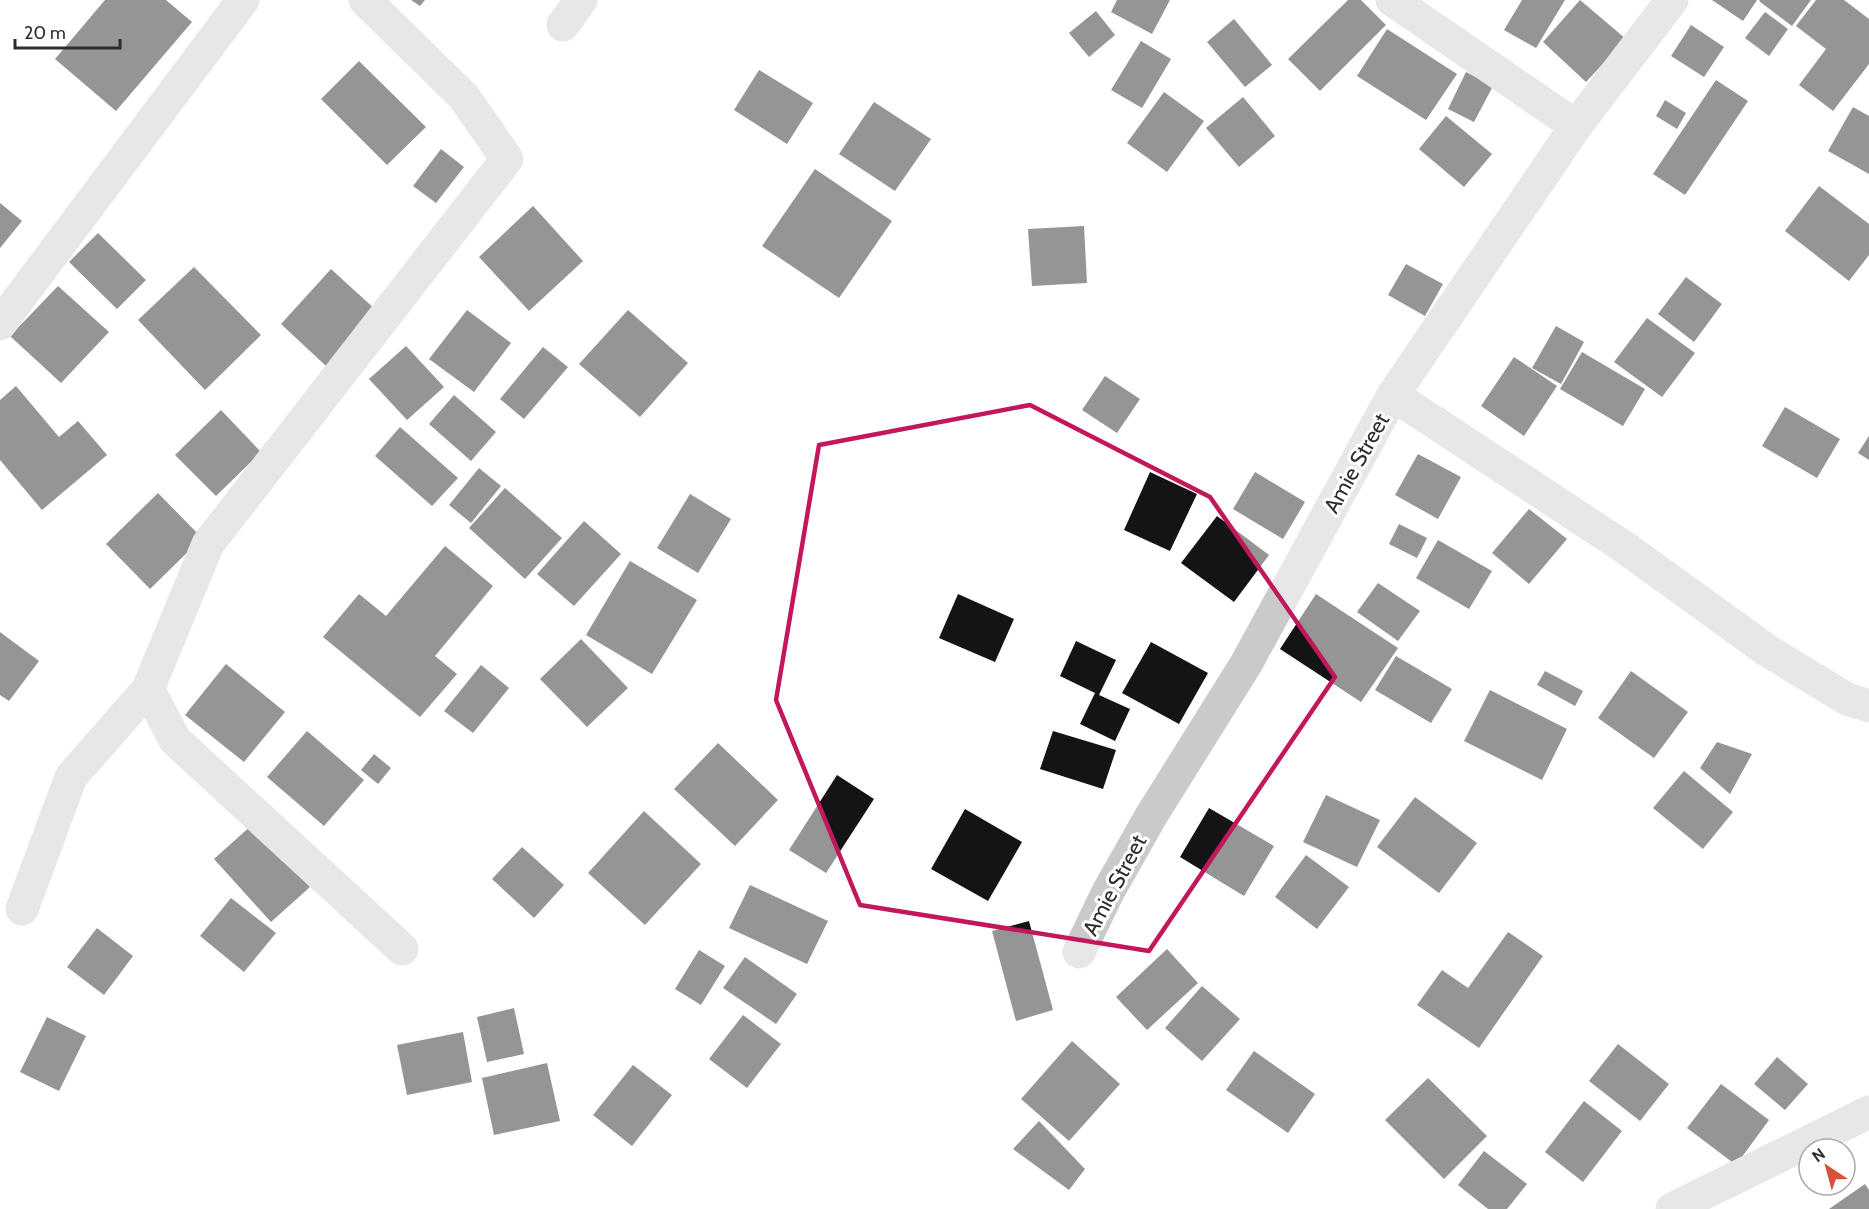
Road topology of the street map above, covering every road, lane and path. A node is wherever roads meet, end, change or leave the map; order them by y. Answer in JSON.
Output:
{"nodes":[{"id":1,"x":243,"y":0,"type":"edge"},
{"id":2,"x":365,"y":0,"type":"edge"},
{"id":3,"x":1392,"y":0,"type":"edge"},
{"id":4,"x":1672,"y":0,"type":"edge"},
{"id":5,"x":1576,"y":126,"type":"junction"},
{"id":6,"x":0,"y":324,"type":"edge"},
{"id":7,"x":1393,"y":395,"type":"junction"},
{"id":8,"x":148,"y":689,"type":"junction"},
{"id":9,"x":1869,"y":706,"type":"edge"},
{"id":10,"x":21,"y":909,"type":"dead end"},
{"id":11,"x":402,"y":949,"type":"dead end"},
{"id":12,"x":1078,"y":952,"type":"dead end"},
{"id":13,"x":1869,"y":1112,"type":"edge"},
{"id":14,"x":1672,"y":1209,"type":"edge"}],
"edges":[{"from":1,"to":6,"type":"street"},
{"from":2,"to":8,"type":"street"},
{"from":3,"to":5,"type":"street"},
{"from":4,"to":5,"type":"street","name":"Amie Street"},
{"from":5,"to":7,"type":"street","name":"Amie Street"},
{"from":7,"to":9,"type":"street"},
{"from":7,"to":12,"type":"street","name":"Amie Street"},
{"from":8,"to":10,"type":"street"},
{"from":8,"to":11,"type":"street"},
{"from":13,"to":14,"type":"street"}]}
